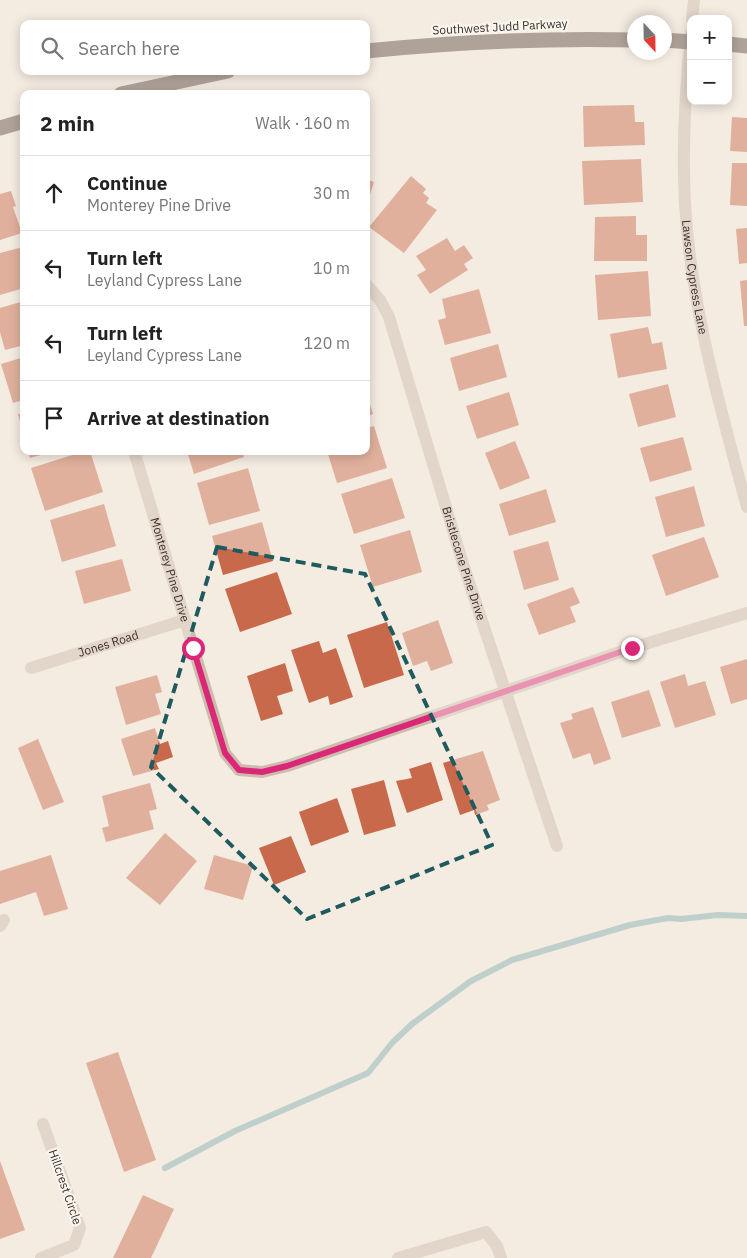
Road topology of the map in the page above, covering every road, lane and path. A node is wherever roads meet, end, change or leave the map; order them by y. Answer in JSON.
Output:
{"nodes":[{"id":1,"x":694,"y":0,"type":"edge"},
{"id":2,"x":692,"y":15,"type":"edge"},
{"id":3,"x":687,"y":39,"type":"edge"},
{"id":4,"x":627,"y":40,"type":"edge"},
{"id":5,"x":672,"y":40,"type":"edge"},
{"id":6,"x":732,"y":44,"type":"edge"},
{"id":7,"x":747,"y":46,"type":"edge"},
{"id":8,"x":370,"y":51,"type":"edge"},
{"id":9,"x":689,"y":60,"type":"edge"},
{"id":10,"x":209,"y":75,"type":"edge"},
{"id":11,"x":140,"y":90,"type":"edge"},
{"id":12,"x":20,"y":122,"type":"edge"},
{"id":13,"x":0,"y":128,"type":"edge"},
{"id":14,"x":370,"y":289,"type":"edge"},
{"id":15,"x":135,"y":455,"type":"edge"},
{"id":16,"x":747,"y":507,"type":"edge"},
{"id":17,"x":747,"y":613,"type":"edge"},
{"id":18,"x":185,"y":620,"type":"junction"},
{"id":19,"x":32,"y":668,"type":"dead end"},
{"id":20,"x":505,"y":692,"type":"junction"},
{"id":21,"x":557,"y":846,"type":"dead end"},
{"id":22,"x":43,"y":1124,"type":"dead end"},
{"id":23,"x":41,"y":1258,"type":"edge"},
{"id":24,"x":398,"y":1258,"type":"edge"},
{"id":25,"x":501,"y":1258,"type":"edge"}],
"edges":[{"from":1,"to":2,"type":"street"},
{"from":3,"to":5,"type":"highway"},
{"from":4,"to":8,"type":"highway","name":"Southwest Judd Parkway"},
{"from":6,"to":7,"type":"highway"},
{"from":9,"to":16,"type":"street","name":"Lawson Cypress Lane"},
{"from":10,"to":11,"type":"highway"},
{"from":12,"to":13,"type":"highway"},
{"from":14,"to":20,"type":"street","name":"Bristlecone Pine Drive"},
{"from":15,"to":18,"type":"street","name":"Monterey Pine Drive"},
{"from":17,"to":20,"type":"street"},
{"from":18,"to":19,"type":"street","name":"Jones Road"},
{"from":18,"to":20,"type":"street","name":"Monterey Pine Drive"},
{"from":20,"to":21,"type":"street","name":"Bristlecone Pine Drive"},
{"from":22,"to":23,"type":"street","name":"Hillcrest Circle"},
{"from":24,"to":25,"type":"street"}]}
